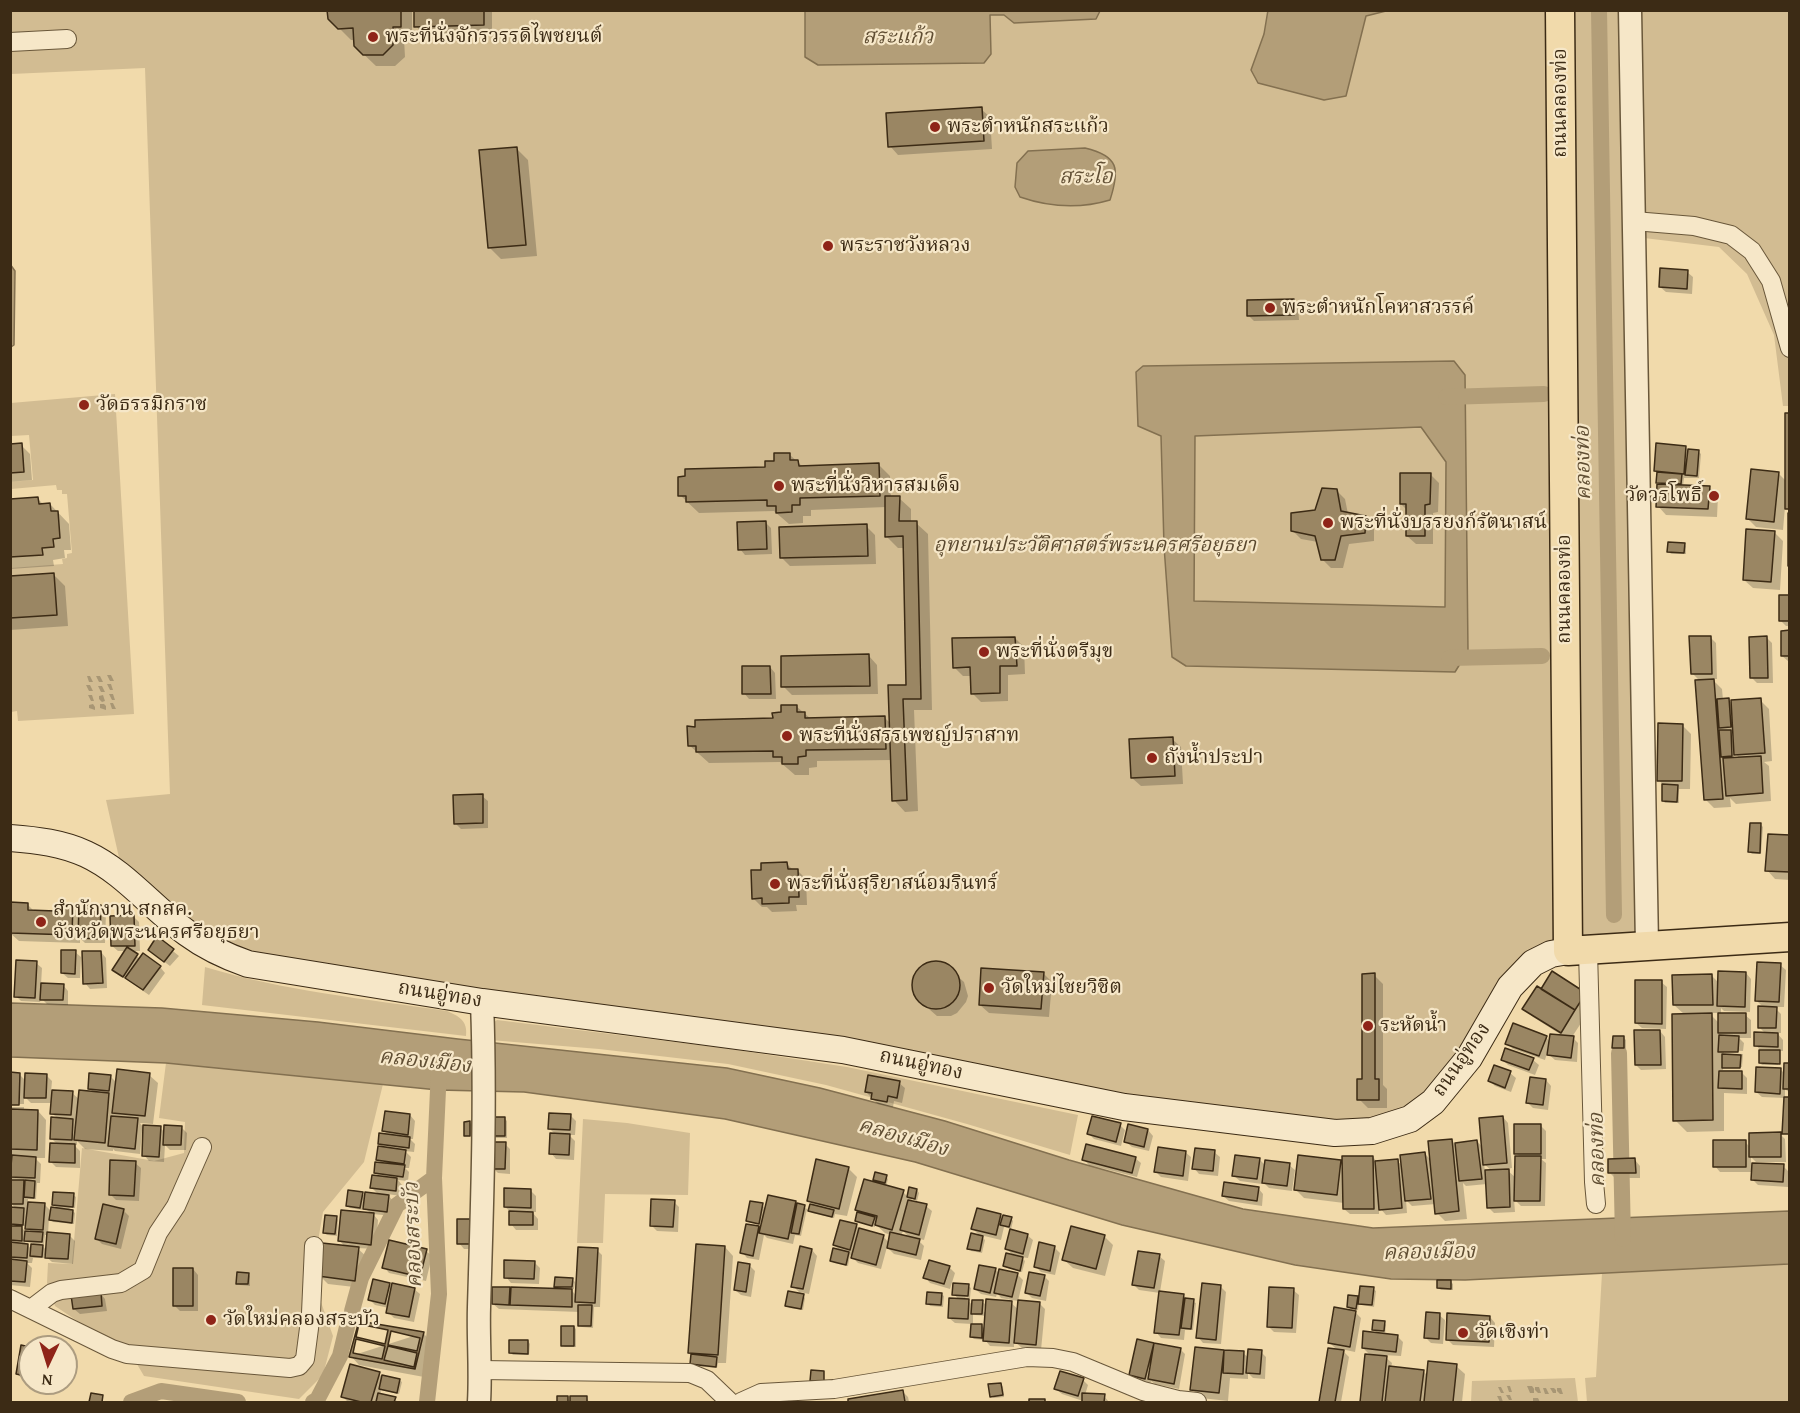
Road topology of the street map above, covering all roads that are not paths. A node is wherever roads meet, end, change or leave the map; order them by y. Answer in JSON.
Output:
{"nodes":[{"id":1,"x":1560,"y":10,"type":"edge"},
{"id":2,"x":1630,"y":10,"type":"edge"},
{"id":3,"x":67,"y":39,"type":"dead end"},
{"id":4,"x":10,"y":42,"type":"edge"},
{"id":5,"x":1634,"y":221,"type":"junction"},
{"id":6,"x":1790,"y":348,"type":"edge"},
{"id":7,"x":10,"y":838,"type":"edge"},
{"id":8,"x":1790,"y":937,"type":"edge"},
{"id":9,"x":1647,"y":945,"type":"junction"},
{"id":10,"x":1578,"y":950,"type":"junction"},
{"id":11,"x":482,"y":1013,"type":"junction"},
{"id":12,"x":202,"y":1147,"type":"dead end"},
{"id":13,"x":1596,"y":1204,"type":"dead end"},
{"id":14,"x":314,"y":1246,"type":"dead end"},
{"id":15,"x":10,"y":1299,"type":"edge"},
{"id":16,"x":31,"y":1309,"type":"junction"},
{"id":17,"x":481,"y":1370,"type":"junction"},
{"id":18,"x":479,"y":1402,"type":"edge"},
{"id":19,"x":730,"y":1402,"type":"edge"},
{"id":20,"x":741,"y":1402,"type":"edge"},
{"id":21,"x":1197,"y":1402,"type":"edge"}],
"edges":[{"from":1,"to":10,"type":"main road","name":"ถนนคลองท่อ"},
{"from":2,"to":5,"type":"street"},
{"from":3,"to":4,"type":"street"},
{"from":5,"to":6,"type":"street"},
{"from":5,"to":9,"type":"street"},
{"from":7,"to":11,"type":"main road","name":"ถนนอู่ทอง"},
{"from":8,"to":9,"type":"main road","name":"ถนนอู่ทอง"},
{"from":9,"to":10,"type":"main road","name":"ถนนอู่ทอง"},
{"from":10,"to":11,"type":"main road","name":"ถนนอู่ทอง"},
{"from":10,"to":13,"type":"street"},
{"from":11,"to":17,"type":"street"},
{"from":12,"to":16,"type":"street"},
{"from":14,"to":16,"type":"street"},
{"from":15,"to":16,"type":"street"},
{"from":17,"to":18,"type":"street"},
{"from":17,"to":19,"type":"street"},
{"from":20,"to":21,"type":"street"}]}
